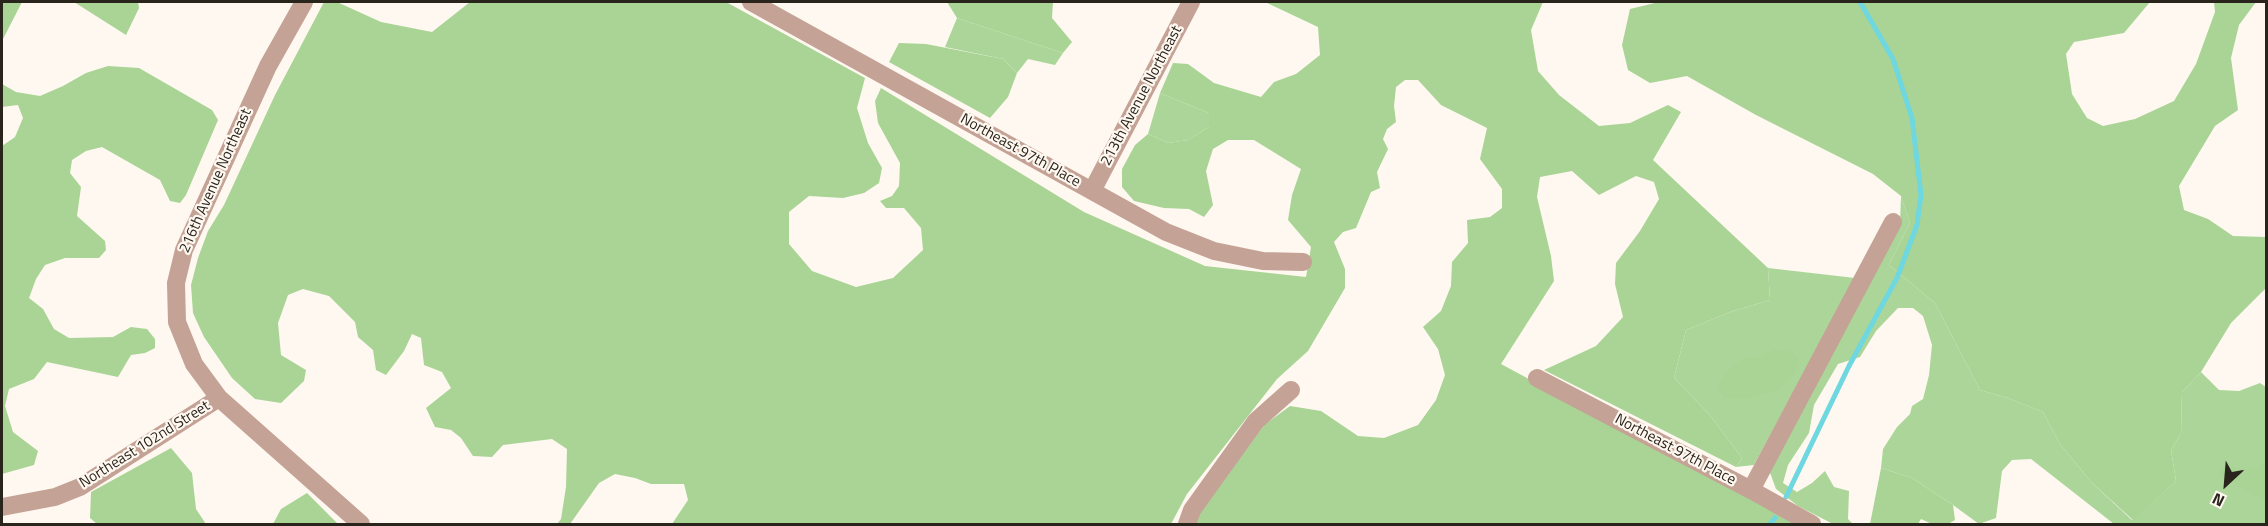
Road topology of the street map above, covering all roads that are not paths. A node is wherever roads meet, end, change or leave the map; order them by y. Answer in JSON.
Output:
{"nodes":[{"id":1,"x":304,"y":2,"type":"edge"},
{"id":2,"x":751,"y":2,"type":"edge"},
{"id":3,"x":1191,"y":2,"type":"edge"},
{"id":4,"x":1092,"y":191,"type":"junction"},
{"id":5,"x":1893,"y":222,"type":"dead end"},
{"id":6,"x":1303,"y":262,"type":"dead end"},
{"id":7,"x":1537,"y":378,"type":"dead end"},
{"id":8,"x":1291,"y":390,"type":"dead end"},
{"id":9,"x":219,"y":398,"type":"junction"},
{"id":10,"x":1751,"y":490,"type":"junction"},
{"id":11,"x":2,"y":507,"type":"edge"},
{"id":12,"x":361,"y":525,"type":"edge"},
{"id":13,"x":1187,"y":525,"type":"edge"},
{"id":14,"x":1812,"y":525,"type":"edge"}],
"edges":[{"from":1,"to":9,"type":"street","name":"216th Avenue Northeast"},
{"from":2,"to":4,"type":"street","name":"Northeast 97th Place"},
{"from":3,"to":4,"type":"street","name":"213th Avenue Northeast"},
{"from":4,"to":6,"type":"street","name":"Northeast 97th Place"},
{"from":5,"to":10,"type":"street"},
{"from":7,"to":10,"type":"street","name":"Northeast 97th Place"},
{"from":8,"to":13,"type":"street"},
{"from":9,"to":11,"type":"street","name":"Northeast 102nd Street"},
{"from":9,"to":12,"type":"street","name":"216th Avenue Northeast"},
{"from":10,"to":14,"type":"street","name":"Northeast 97th Place"}]}
